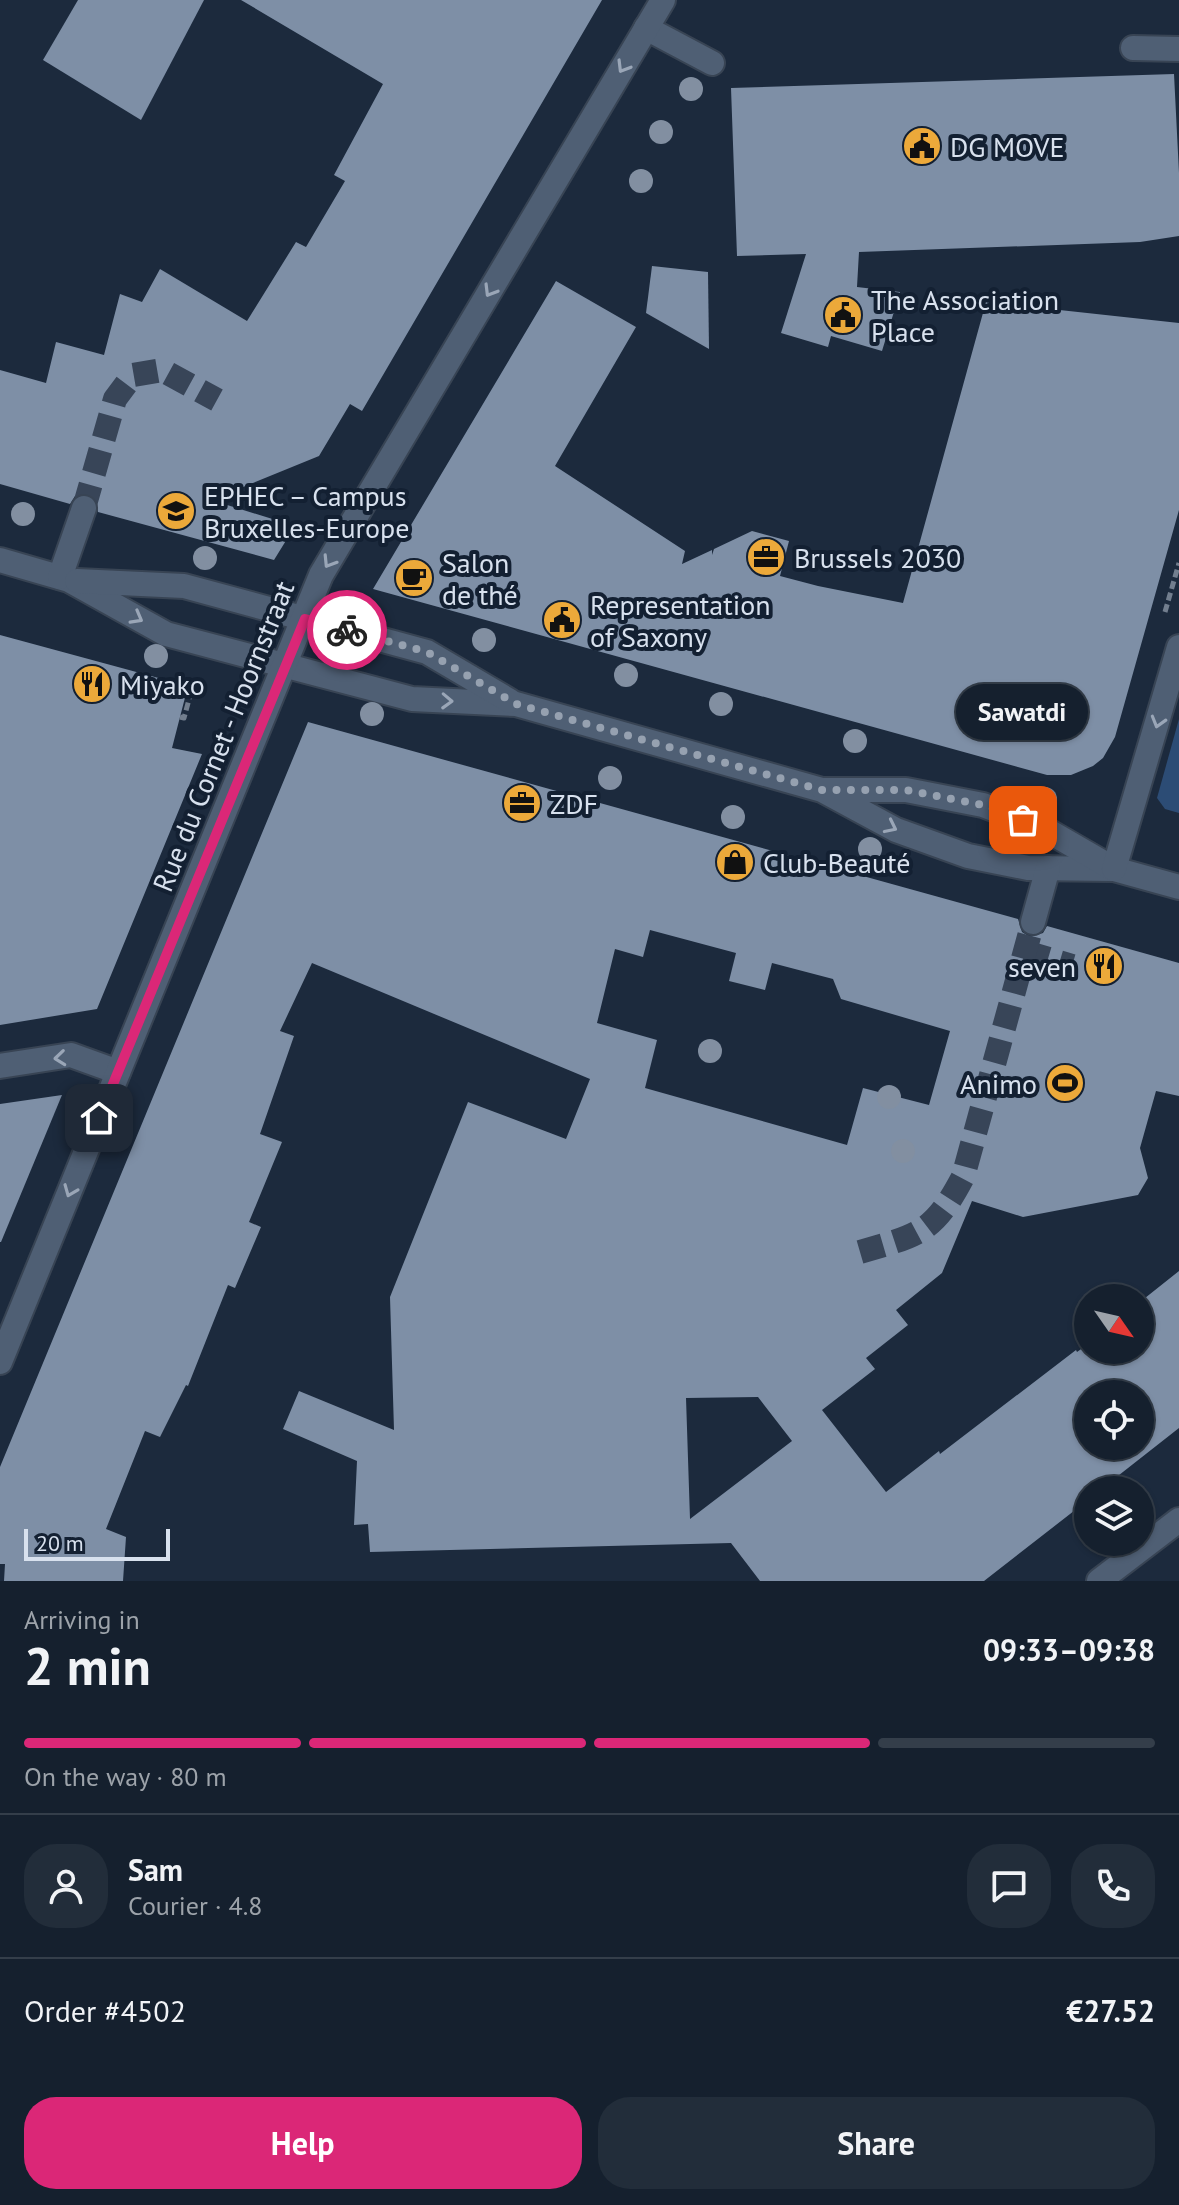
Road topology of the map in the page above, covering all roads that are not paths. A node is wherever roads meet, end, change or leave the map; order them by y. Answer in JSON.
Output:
{"nodes":[{"id":1,"x":663,"y":0,"type":"edge"},
{"id":2,"x":646,"y":28,"type":"junction"},
{"id":3,"x":1133,"y":48,"type":"dead end"},
{"id":4,"x":1179,"y":49,"type":"edge"},
{"id":5,"x":712,"y":63,"type":"dead end"},
{"id":6,"x":84,"y":508,"type":"tunnel mouth"},
{"id":7,"x":0,"y":560,"type":"edge"},
{"id":8,"x":65,"y":579,"type":"junction"},
{"id":9,"x":305,"y":619,"type":"junction"},
{"id":10,"x":1179,"y":647,"type":"edge"},
{"id":11,"x":285,"y":666,"type":"junction"},
{"id":12,"x":516,"y":704,"type":"junction"},
{"id":13,"x":822,"y":790,"type":"junction"},
{"id":14,"x":1048,"y":868,"type":"junction"},
{"id":15,"x":1114,"y":869,"type":"junction"},
{"id":16,"x":1179,"y":887,"type":"edge"},
{"id":17,"x":1033,"y":922,"type":"tunnel mouth"},
{"id":18,"x":0,"y":1066,"type":"edge"},
{"id":19,"x":118,"y":1072,"type":"junction"},
{"id":20,"x":0,"y":1362,"type":"edge"},
{"id":21,"x":1179,"y":1520,"type":"edge"},
{"id":22,"x":1099,"y":1581,"type":"edge"}],
"edges":[{"from":1,"to":2,"type":"street","name":"Rue du Cornet - Hoornstraat"},
{"from":2,"to":5,"type":"street"},
{"from":2,"to":9,"type":"street","name":"Rue du Cornet - Hoornstraat","one_way":true},
{"from":3,"to":4,"type":"street"},
{"from":6,"to":8,"type":"street"},
{"from":7,"to":8,"type":"street"},
{"from":8,"to":9,"type":"street"},
{"from":8,"to":11,"type":"street","one_way":true},
{"from":9,"to":11,"type":"street","name":"Rue du Cornet - Hoornstraat"},
{"from":9,"to":12,"type":"street"},
{"from":10,"to":15,"type":"street","one_way":true},
{"from":11,"to":12,"type":"street","one_way":true},
{"from":11,"to":19,"type":"street","name":"Rue du Cornet - Hoornstraat"},
{"from":12,"to":13,"type":"street"},
{"from":13,"to":14,"type":"street","one_way":true},
{"from":13,"to":15,"type":"street"},
{"from":14,"to":15,"type":"street"},
{"from":14,"to":17,"type":"street"},
{"from":15,"to":16,"type":"street"},
{"from":19,"to":18,"type":"street","one_way":true},
{"from":19,"to":20,"type":"street","name":"Rue du Cornet - Hoornstraat","one_way":true},
{"from":21,"to":22,"type":"street"}]}
